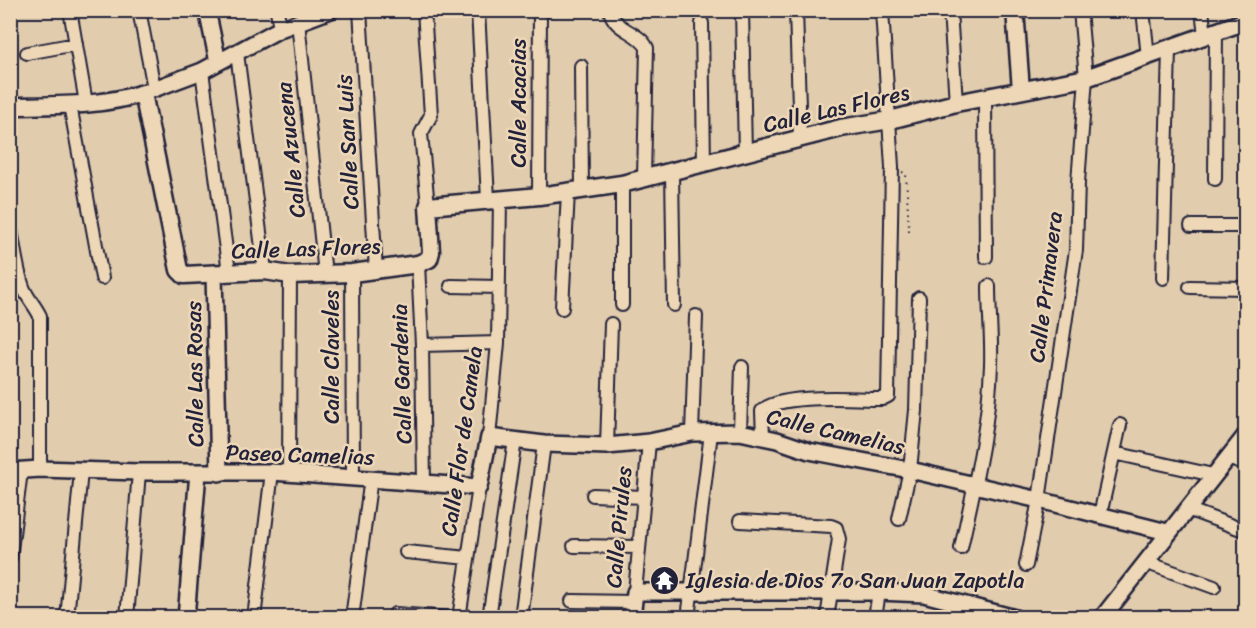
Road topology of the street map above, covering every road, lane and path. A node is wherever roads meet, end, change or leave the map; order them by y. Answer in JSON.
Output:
{"nodes":[{"id":1,"x":70,"y":10,"type":"edge"},
{"id":2,"x":139,"y":10,"type":"edge"},
{"id":3,"x":207,"y":10,"type":"edge"},
{"id":4,"x":277,"y":10,"type":"edge"},
{"id":5,"x":331,"y":10,"type":"edge"},
{"id":6,"x":360,"y":10,"type":"edge"},
{"id":7,"x":424,"y":10,"type":"edge"},
{"id":8,"x":478,"y":10,"type":"edge"},
{"id":9,"x":540,"y":10,"type":"edge"},
{"id":10,"x":610,"y":10,"type":"edge"},
{"id":11,"x":742,"y":10,"type":"edge"},
{"id":12,"x":796,"y":10,"type":"edge"},
{"id":13,"x":882,"y":10,"type":"edge"},
{"id":14,"x":950,"y":10,"type":"edge"},
{"id":15,"x":1015,"y":10,"type":"edge"},
{"id":16,"x":1080,"y":10,"type":"edge"},
{"id":17,"x":1143,"y":10,"type":"edge"},
{"id":18,"x":1202,"y":10,"type":"edge"},
{"id":19,"x":1245,"y":21,"type":"edge"},
{"id":20,"x":298,"y":22,"type":"junction"},
{"id":21,"x":702,"y":23,"type":"dead end"},
{"id":22,"x":280,"y":29,"type":"junction"},
{"id":23,"x":1210,"y":33,"type":"junction"},
{"id":24,"x":76,"y":44,"type":"junction"},
{"id":25,"x":1169,"y":49,"type":"junction"},
{"id":26,"x":27,"y":53,"type":"dead end"},
{"id":27,"x":237,"y":53,"type":"junction"},
{"id":28,"x":1148,"y":57,"type":"junction"},
{"id":29,"x":218,"y":62,"type":"junction"},
{"id":30,"x":581,"y":66,"type":"dead end"},
{"id":31,"x":202,"y":71,"type":"junction"},
{"id":32,"x":1086,"y":78,"type":"junction"},
{"id":33,"x":1021,"y":90,"type":"junction"},
{"id":34,"x":148,"y":91,"type":"junction"},
{"id":35,"x":985,"y":97,"type":"junction"},
{"id":36,"x":12,"y":103,"type":"edge"},
{"id":37,"x":956,"y":103,"type":"junction"},
{"id":38,"x":78,"y":104,"type":"junction"},
{"id":39,"x":890,"y":120,"type":"junction"},
{"id":40,"x":800,"y":139,"type":"junction"},
{"id":41,"x":745,"y":153,"type":"junction"},
{"id":42,"x":704,"y":164,"type":"junction"},
{"id":43,"x":892,"y":167,"type":"junction"},
{"id":44,"x":672,"y":172,"type":"junction"},
{"id":45,"x":644,"y":177,"type":"junction"},
{"id":46,"x":1215,"y":179,"type":"dead end"},
{"id":47,"x":622,"y":184,"type":"junction"},
{"id":48,"x":575,"y":191,"type":"junction"},
{"id":49,"x":539,"y":196,"type":"junction"},
{"id":50,"x":494,"y":199,"type":"junction"},
{"id":51,"x":428,"y":206,"type":"junction"},
{"id":52,"x":10,"y":224,"type":"edge"},
{"id":53,"x":1191,"y":226,"type":"dead end"},
{"id":54,"x":1245,"y":226,"type":"edge"},
{"id":55,"x":909,"y":231,"type":"dead end"},
{"id":56,"x":986,"y":257,"type":"dead end"},
{"id":57,"x":424,"y":260,"type":"junction"},
{"id":58,"x":265,"y":271,"type":"junction"},
{"id":59,"x":376,"y":271,"type":"junction"},
{"id":60,"x":180,"y":273,"type":"joint"},
{"id":61,"x":222,"y":273,"type":"junction"},
{"id":62,"x":352,"y":273,"type":"junction"},
{"id":63,"x":325,"y":274,"type":"junction"},
{"id":64,"x":290,"y":275,"type":"junction"},
{"id":65,"x":102,"y":278,"type":"dead end"},
{"id":66,"x":1163,"y":278,"type":"dead end"},
{"id":67,"x":451,"y":286,"type":"dead end"},
{"id":68,"x":988,"y":286,"type":"dead end"},
{"id":69,"x":499,"y":287,"type":"junction"},
{"id":70,"x":1190,"y":287,"type":"dead end"},
{"id":71,"x":1245,"y":288,"type":"edge"},
{"id":72,"x":919,"y":298,"type":"dead end"},
{"id":73,"x":622,"y":305,"type":"dead end"},
{"id":74,"x":674,"y":305,"type":"dead end"},
{"id":75,"x":562,"y":308,"type":"dead end"},
{"id":76,"x":696,"y":316,"type":"dead end"},
{"id":77,"x":612,"y":324,"type":"dead end"},
{"id":78,"x":498,"y":343,"type":"junction"},
{"id":79,"x":423,"y":345,"type":"junction"},
{"id":80,"x":742,"y":367,"type":"dead end"},
{"id":81,"x":1120,"y":425,"type":"dead end"},
{"id":82,"x":740,"y":432,"type":"junction"},
{"id":83,"x":692,"y":433,"type":"junction"},
{"id":84,"x":711,"y":433,"type":"junction"},
{"id":85,"x":1245,"y":435,"type":"edge"},
{"id":86,"x":489,"y":437,"type":"junction"},
{"id":87,"x":763,"y":437,"type":"junction"},
{"id":88,"x":515,"y":440,"type":"junction"},
{"id":89,"x":649,"y":442,"type":"junction"},
{"id":90,"x":544,"y":444,"type":"junction"},
{"id":91,"x":607,"y":446,"type":"junction"},
{"id":92,"x":1114,"y":453,"type":"junction"},
{"id":93,"x":1228,"y":458,"type":"junction"},
{"id":94,"x":1245,"y":465,"type":"edge"},
{"id":95,"x":40,"y":469,"type":"junction"},
{"id":96,"x":910,"y":470,"type":"junction"},
{"id":97,"x":16,"y":471,"type":"edge"},
{"id":98,"x":81,"y":471,"type":"junction"},
{"id":99,"x":139,"y":472,"type":"junction"},
{"id":100,"x":198,"y":472,"type":"junction"},
{"id":101,"x":272,"y":472,"type":"junction"},
{"id":102,"x":219,"y":473,"type":"junction"},
{"id":103,"x":289,"y":473,"type":"junction"},
{"id":104,"x":1213,"y":475,"type":"junction"},
{"id":105,"x":353,"y":477,"type":"junction"},
{"id":106,"x":371,"y":478,"type":"junction"},
{"id":107,"x":424,"y":484,"type":"junction"},
{"id":108,"x":975,"y":486,"type":"junction"},
{"id":109,"x":479,"y":487,"type":"junction"},
{"id":110,"x":593,"y":495,"type":"dead end"},
{"id":111,"x":644,"y":496,"type":"junction"},
{"id":112,"x":1039,"y":500,"type":"junction"},
{"id":113,"x":1187,"y":509,"type":"junction"},
{"id":114,"x":1100,"y":515,"type":"junction"},
{"id":115,"x":899,"y":519,"type":"dead end"},
{"id":116,"x":740,"y":521,"type":"dead end"},
{"id":117,"x":1245,"y":531,"type":"edge"},
{"id":118,"x":1167,"y":532,"type":"junction"},
{"id":119,"x":574,"y":546,"type":"dead end"},
{"id":120,"x":639,"y":547,"type":"junction"},
{"id":121,"x":960,"y":548,"type":"dead end"},
{"id":122,"x":406,"y":552,"type":"dead end"},
{"id":123,"x":10,"y":558,"type":"edge"},
{"id":124,"x":468,"y":558,"type":"junction"},
{"id":125,"x":1145,"y":562,"type":"junction"},
{"id":126,"x":1026,"y":565,"type":"dead end"},
{"id":127,"x":1214,"y":587,"type":"dead end"},
{"id":128,"x":692,"y":590,"type":"junction"},
{"id":129,"x":831,"y":591,"type":"junction"},
{"id":130,"x":879,"y":592,"type":"junction"},
{"id":131,"x":572,"y":601,"type":"dead end"},
{"id":132,"x":634,"y":604,"type":"edge"},
{"id":133,"x":395,"y":614,"type":"dead end"},
{"id":134,"x":67,"y":618,"type":"edge"},
{"id":135,"x":127,"y":618,"type":"edge"},
{"id":136,"x":186,"y":618,"type":"edge"},
{"id":137,"x":254,"y":618,"type":"edge"},
{"id":138,"x":352,"y":618,"type":"edge"},
{"id":139,"x":451,"y":618,"type":"edge"},
{"id":140,"x":459,"y":618,"type":"edge"},
{"id":141,"x":489,"y":618,"type":"edge"},
{"id":142,"x":521,"y":618,"type":"edge"},
{"id":143,"x":688,"y":618,"type":"edge"},
{"id":144,"x":826,"y":618,"type":"edge"},
{"id":145,"x":875,"y":618,"type":"edge"},
{"id":146,"x":1016,"y":618,"type":"edge"},
{"id":147,"x":1102,"y":618,"type":"edge"}],
"edges":[{"from":1,"to":24,"type":"street"},
{"from":2,"to":34,"type":"street"},
{"from":3,"to":29,"type":"street"},
{"from":4,"to":22,"type":"street"},
{"from":5,"to":20,"type":"street"},
{"from":6,"to":59,"type":"street","name":"Calle San Luis"},
{"from":7,"to":51,"type":"street"},
{"from":8,"to":50,"type":"street","name":"Calle Flor de Canela"},
{"from":9,"to":49,"type":"street","name":"Calle Acacias"},
{"from":10,"to":45,"type":"street"},
{"from":11,"to":41,"type":"street"},
{"from":12,"to":40,"type":"street"},
{"from":13,"to":39,"type":"street"},
{"from":14,"to":37,"type":"street"},
{"from":15,"to":33,"type":"main road"},
{"from":16,"to":32,"type":"street","name":"Calle Primavera"},
{"from":17,"to":28,"type":"street"},
{"from":18,"to":23,"type":"street"},
{"from":19,"to":23,"type":"main road","name":"Calle Las Flores"},
{"from":20,"to":22,"type":"street"},
{"from":20,"to":63,"type":"street","name":"Calle Azucena"},
{"from":21,"to":42,"type":"street"},
{"from":22,"to":27,"type":"street"},
{"from":23,"to":25,"type":"main road","name":"Calle Las Flores"},
{"from":23,"to":46,"type":"street"},
{"from":24,"to":26,"type":"street"},
{"from":24,"to":38,"type":"street"},
{"from":25,"to":28,"type":"main road","name":"Calle Las Flores"},
{"from":25,"to":66,"type":"street"},
{"from":27,"to":29,"type":"street"},
{"from":27,"to":58,"type":"street"},
{"from":28,"to":32,"type":"main road","name":"Calle Las Flores"},
{"from":29,"to":31,"type":"street"},
{"from":30,"to":48,"type":"street"},
{"from":31,"to":34,"type":"street"},
{"from":31,"to":61,"type":"street"},
{"from":32,"to":33,"type":"main road","name":"Calle Las Flores"},
{"from":32,"to":112,"type":"street","name":"Calle Primavera"},
{"from":33,"to":35,"type":"main road","name":"Calle Las Flores"},
{"from":34,"to":38,"type":"main road"},
{"from":34,"to":60,"type":"main road","name":"Calle Las Rosas"},
{"from":35,"to":37,"type":"main road","name":"Calle Las Flores"},
{"from":35,"to":56,"type":"street"},
{"from":36,"to":38,"type":"main road"},
{"from":37,"to":39,"type":"main road","name":"Calle Las Flores"},
{"from":38,"to":65,"type":"street"},
{"from":39,"to":40,"type":"main road","name":"Calle Las Flores"},
{"from":39,"to":43,"type":"street"},
{"from":40,"to":41,"type":"main road","name":"Calle Las Flores"},
{"from":41,"to":42,"type":"main road","name":"Calle Las Flores"},
{"from":42,"to":44,"type":"main road","name":"Calle Las Flores"},
{"from":43,"to":55,"type":"path"},
{"from":43,"to":87,"type":"street"},
{"from":44,"to":45,"type":"main road","name":"Calle Las Flores"},
{"from":44,"to":74,"type":"street"},
{"from":45,"to":47,"type":"main road","name":"Calle Las Flores"},
{"from":47,"to":48,"type":"main road","name":"Calle Las Flores"},
{"from":47,"to":73,"type":"street"},
{"from":48,"to":49,"type":"main road","name":"Calle Las Flores"},
{"from":48,"to":75,"type":"street"},
{"from":49,"to":50,"type":"main road","name":"Calle Las Flores"},
{"from":50,"to":51,"type":"main road","name":"Calle Las Flores"},
{"from":50,"to":69,"type":"street","name":"Calle Flor de Canela"},
{"from":51,"to":57,"type":"main road"},
{"from":52,"to":95,"type":"street"},
{"from":53,"to":54,"type":"street"},
{"from":57,"to":59,"type":"main road","name":"Calle Las Flores"},
{"from":57,"to":79,"type":"street","name":"Calle Gardenia"},
{"from":58,"to":61,"type":"main road","name":"Calle Las Flores"},
{"from":58,"to":64,"type":"main road","name":"Calle Las Flores"},
{"from":59,"to":62,"type":"main road","name":"Calle Las Flores"},
{"from":60,"to":61,"type":"main road","name":"Calle Las Flores"},
{"from":61,"to":102,"type":"street","name":"Calle Las Rosas"},
{"from":62,"to":63,"type":"main road","name":"Calle Las Flores"},
{"from":62,"to":105,"type":"street","name":"Calle Claveles"},
{"from":63,"to":64,"type":"main road","name":"Calle Las Flores"},
{"from":64,"to":103,"type":"street"},
{"from":67,"to":69,"type":"street"},
{"from":68,"to":108,"type":"street"},
{"from":69,"to":78,"type":"street","name":"Calle Flor de Canela"},
{"from":70,"to":71,"type":"street"},
{"from":72,"to":96,"type":"street"},
{"from":76,"to":83,"type":"street"},
{"from":77,"to":91,"type":"street"},
{"from":78,"to":79,"type":"street"},
{"from":78,"to":86,"type":"street","name":"Calle Flor de Canela"},
{"from":79,"to":107,"type":"street","name":"Calle Gardenia"},
{"from":80,"to":82,"type":"street"},
{"from":81,"to":92,"type":"street"},
{"from":82,"to":84,"type":"street","name":"Calle Camelias"},
{"from":82,"to":87,"type":"street","name":"Calle Camelias"},
{"from":83,"to":84,"type":"street","name":"Calle Camelias"},
{"from":83,"to":89,"type":"street","name":"Calle Camelias"},
{"from":84,"to":128,"type":"street"},
{"from":85,"to":93,"type":"street"},
{"from":86,"to":88,"type":"street","name":"Calle Camelias"},
{"from":86,"to":109,"type":"street","name":"Calle Flor de Canela"},
{"from":87,"to":96,"type":"street","name":"Calle Camelias"},
{"from":88,"to":90,"type":"street","name":"Calle Camelias"},
{"from":88,"to":141,"type":"street"},
{"from":89,"to":91,"type":"street","name":"Calle Camelias"},
{"from":89,"to":111,"type":"street","name":"Calle Pirules"},
{"from":90,"to":91,"type":"street","name":"Calle Camelias"},
{"from":90,"to":142,"type":"street"},
{"from":92,"to":104,"type":"street"},
{"from":92,"to":114,"type":"street"},
{"from":93,"to":94,"type":"street"},
{"from":93,"to":104,"type":"street"},
{"from":95,"to":97,"type":"street","name":"Paseo Camelias"},
{"from":95,"to":98,"type":"street","name":"Paseo Camelias"},
{"from":96,"to":108,"type":"street","name":"Calle Camelias"},
{"from":96,"to":115,"type":"street"},
{"from":97,"to":123,"type":"street"},
{"from":98,"to":99,"type":"street","name":"Paseo Camelias"},
{"from":98,"to":134,"type":"street"},
{"from":99,"to":100,"type":"street","name":"Paseo Camelias"},
{"from":99,"to":135,"type":"street"},
{"from":100,"to":102,"type":"street","name":"Paseo Camelias"},
{"from":100,"to":136,"type":"street"},
{"from":101,"to":102,"type":"street","name":"Paseo Camelias"},
{"from":101,"to":103,"type":"street","name":"Paseo Camelias"},
{"from":101,"to":137,"type":"street"},
{"from":103,"to":105,"type":"street","name":"Paseo Camelias"},
{"from":104,"to":113,"type":"street"},
{"from":105,"to":106,"type":"street","name":"Paseo Camelias"},
{"from":106,"to":107,"type":"street","name":"Paseo Camelias"},
{"from":106,"to":138,"type":"street"},
{"from":107,"to":109,"type":"street","name":"Paseo Camelias"},
{"from":108,"to":112,"type":"street","name":"Calle Camelias"},
{"from":108,"to":121,"type":"street"},
{"from":109,"to":124,"type":"street","name":"Calle Flor de Canela"},
{"from":110,"to":111,"type":"street"},
{"from":111,"to":120,"type":"street","name":"Calle Pirules"},
{"from":112,"to":114,"type":"street","name":"Calle Camelias"},
{"from":112,"to":126,"type":"street","name":"Calle Primavera"},
{"from":113,"to":117,"type":"street"},
{"from":113,"to":118,"type":"street"},
{"from":114,"to":118,"type":"street","name":"Calle Camelias"},
{"from":116,"to":129,"type":"street"},
{"from":118,"to":125,"type":"street"},
{"from":119,"to":120,"type":"street"},
{"from":120,"to":132,"type":"street","name":"Calle Pirules"},
{"from":122,"to":124,"type":"street"},
{"from":124,"to":140,"type":"street","name":"Calle Flor de Canela"},
{"from":125,"to":127,"type":"street"},
{"from":125,"to":147,"type":"street"},
{"from":128,"to":129,"type":"street"},
{"from":128,"to":132,"type":"street"},
{"from":128,"to":143,"type":"street"},
{"from":129,"to":130,"type":"street"},
{"from":129,"to":144,"type":"street"},
{"from":130,"to":145,"type":"street"},
{"from":130,"to":146,"type":"street"},
{"from":131,"to":132,"type":"street"},
{"from":133,"to":139,"type":"street"}]}
